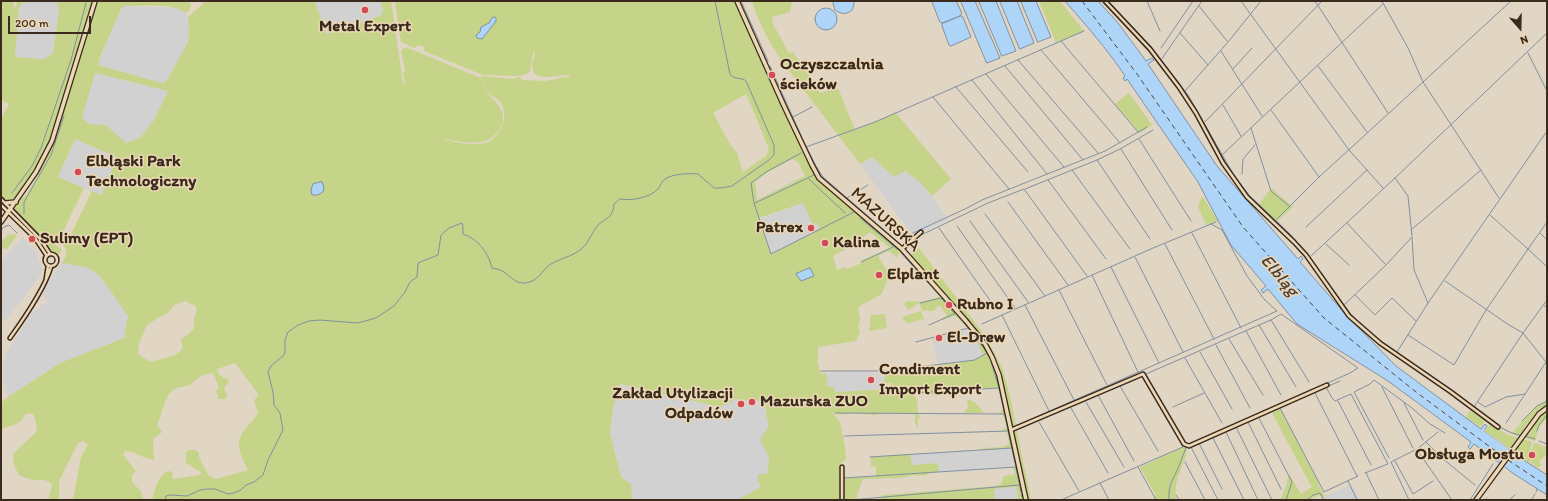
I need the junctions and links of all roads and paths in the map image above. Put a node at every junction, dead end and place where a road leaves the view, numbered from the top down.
1 (95, 1) edge
2 (737, 1) edge
3 (1105, 1) edge
4 (1, 199) edge
5 (16, 202) junction
6 (6, 203) junction
7 (1, 205) edge
8 (11, 208) junction
9 (8, 212) junction
10 (1, 222) edge
11 (921, 232) dead end
12 (902, 249) junction
13 (48, 255) junction
14 (50, 266) junction
15 (10, 338) dead end
16 (1327, 385) dead end
17 (1547, 408) edge
18 (1498, 427) dead end
19 (1011, 430) junction
20 (842, 467) dead end
21 (842, 500) edge
22 (1026, 500) edge
23 (1476, 500) edge

1 - 5 main road
2 - 12 main road, MAZURSKA
3 - 18 street
4 - 6 street
5 - 6 main road
5 - 8 main road
6 - 8 street
7 - 9 street
8 - 9 main road
8 - 13 street
9 - 10 main road
9 - 13 street
11 - 12 street
12 - 19 main road, MAZURSKA
13 - 14 street
13 - 14 street
14 - 15 street
16 - 19 street
17 - 23 main road
19 - 22 main road, MAZURSKA
20 - 21 street

